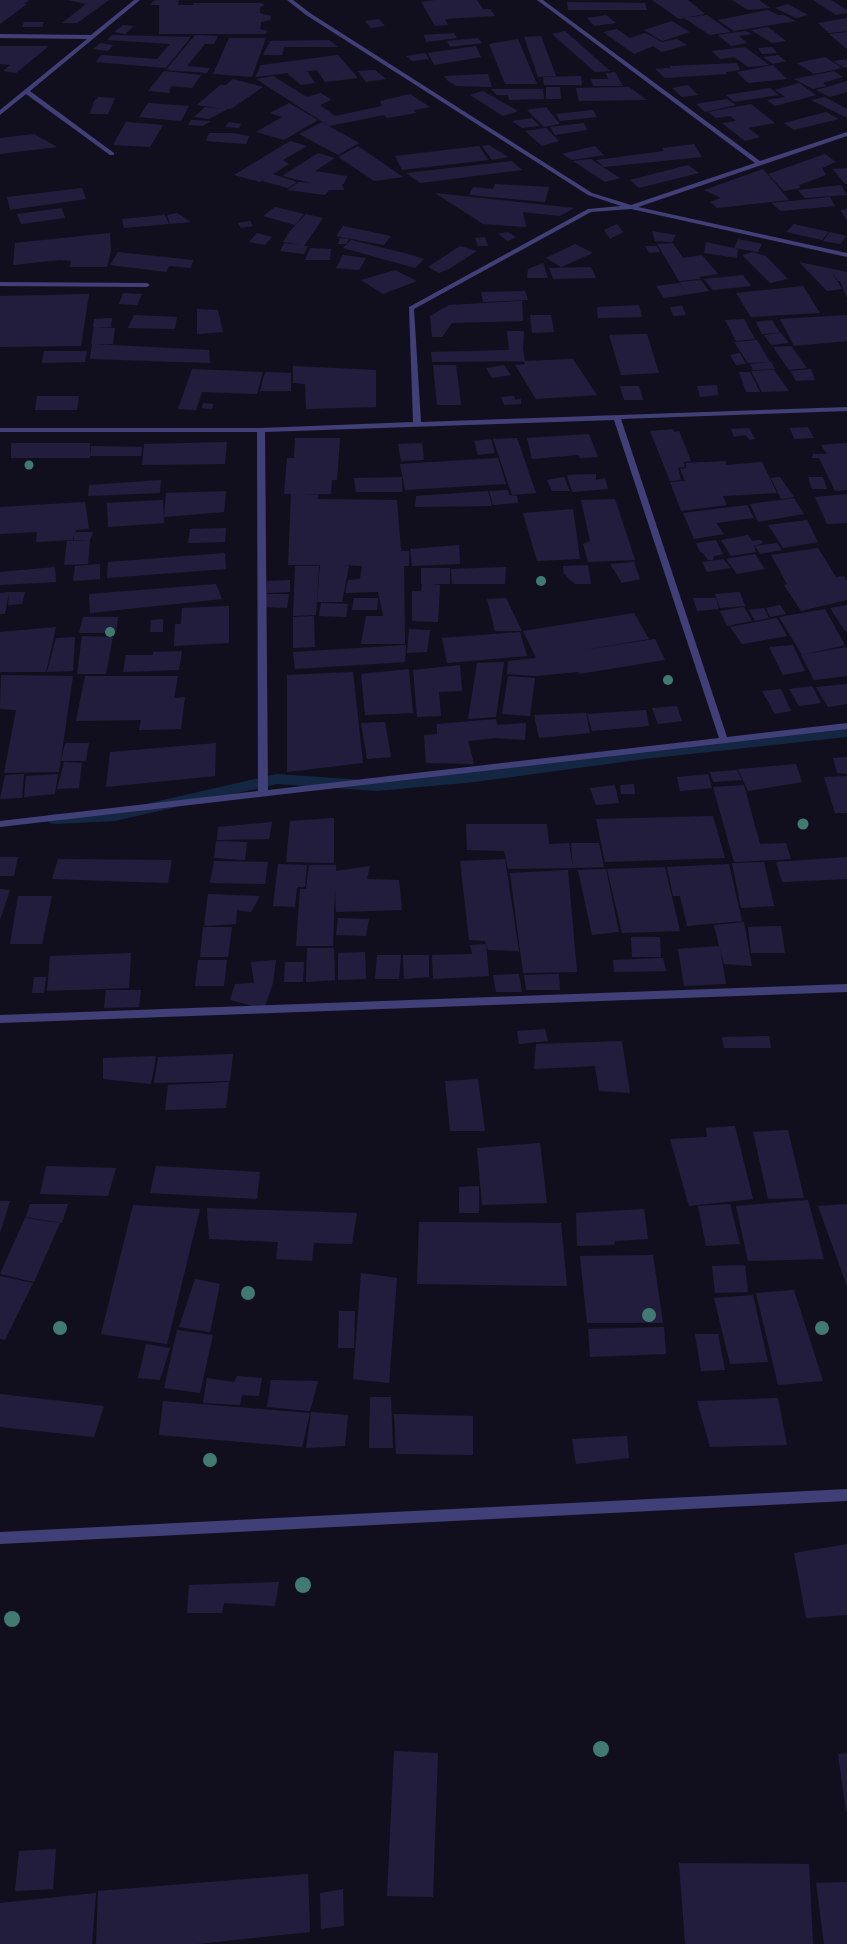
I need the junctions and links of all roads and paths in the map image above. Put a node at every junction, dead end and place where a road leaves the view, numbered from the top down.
1 (136, 0) edge
2 (290, 0) edge
3 (540, 0) edge
4 (0, 36) edge
5 (92, 37) junction
6 (26, 91) junction
7 (0, 113) edge
8 (847, 134) edge
9 (112, 154) dead end
10 (760, 164) junction
11 (631, 207) junction
12 (847, 255) edge
13 (0, 284) edge
14 (147, 285) dead end
15 (847, 409) edge
16 (617, 417) junction
17 (418, 424) junction
18 (0, 430) edge
19 (261, 430) junction
20 (847, 726) edge
21 (724, 740) junction
22 (263, 793) junction
23 (0, 824) edge
24 (847, 988) edge
25 (0, 1019) edge
26 (847, 1495) edge
27 (0, 1538) edge

1 - 5 street
2 - 11 street
3 - 10 street
4 - 5 street
5 - 6 street
6 - 7 street
6 - 9 street
8 - 10 street
10 - 11 street
11 - 12 street
11 - 17 street
13 - 14 street
15 - 16 street
16 - 17 street
16 - 21 street
17 - 19 street
18 - 19 street
19 - 22 street
20 - 21 street
21 - 22 street
22 - 23 street
24 - 25 street
26 - 27 street

